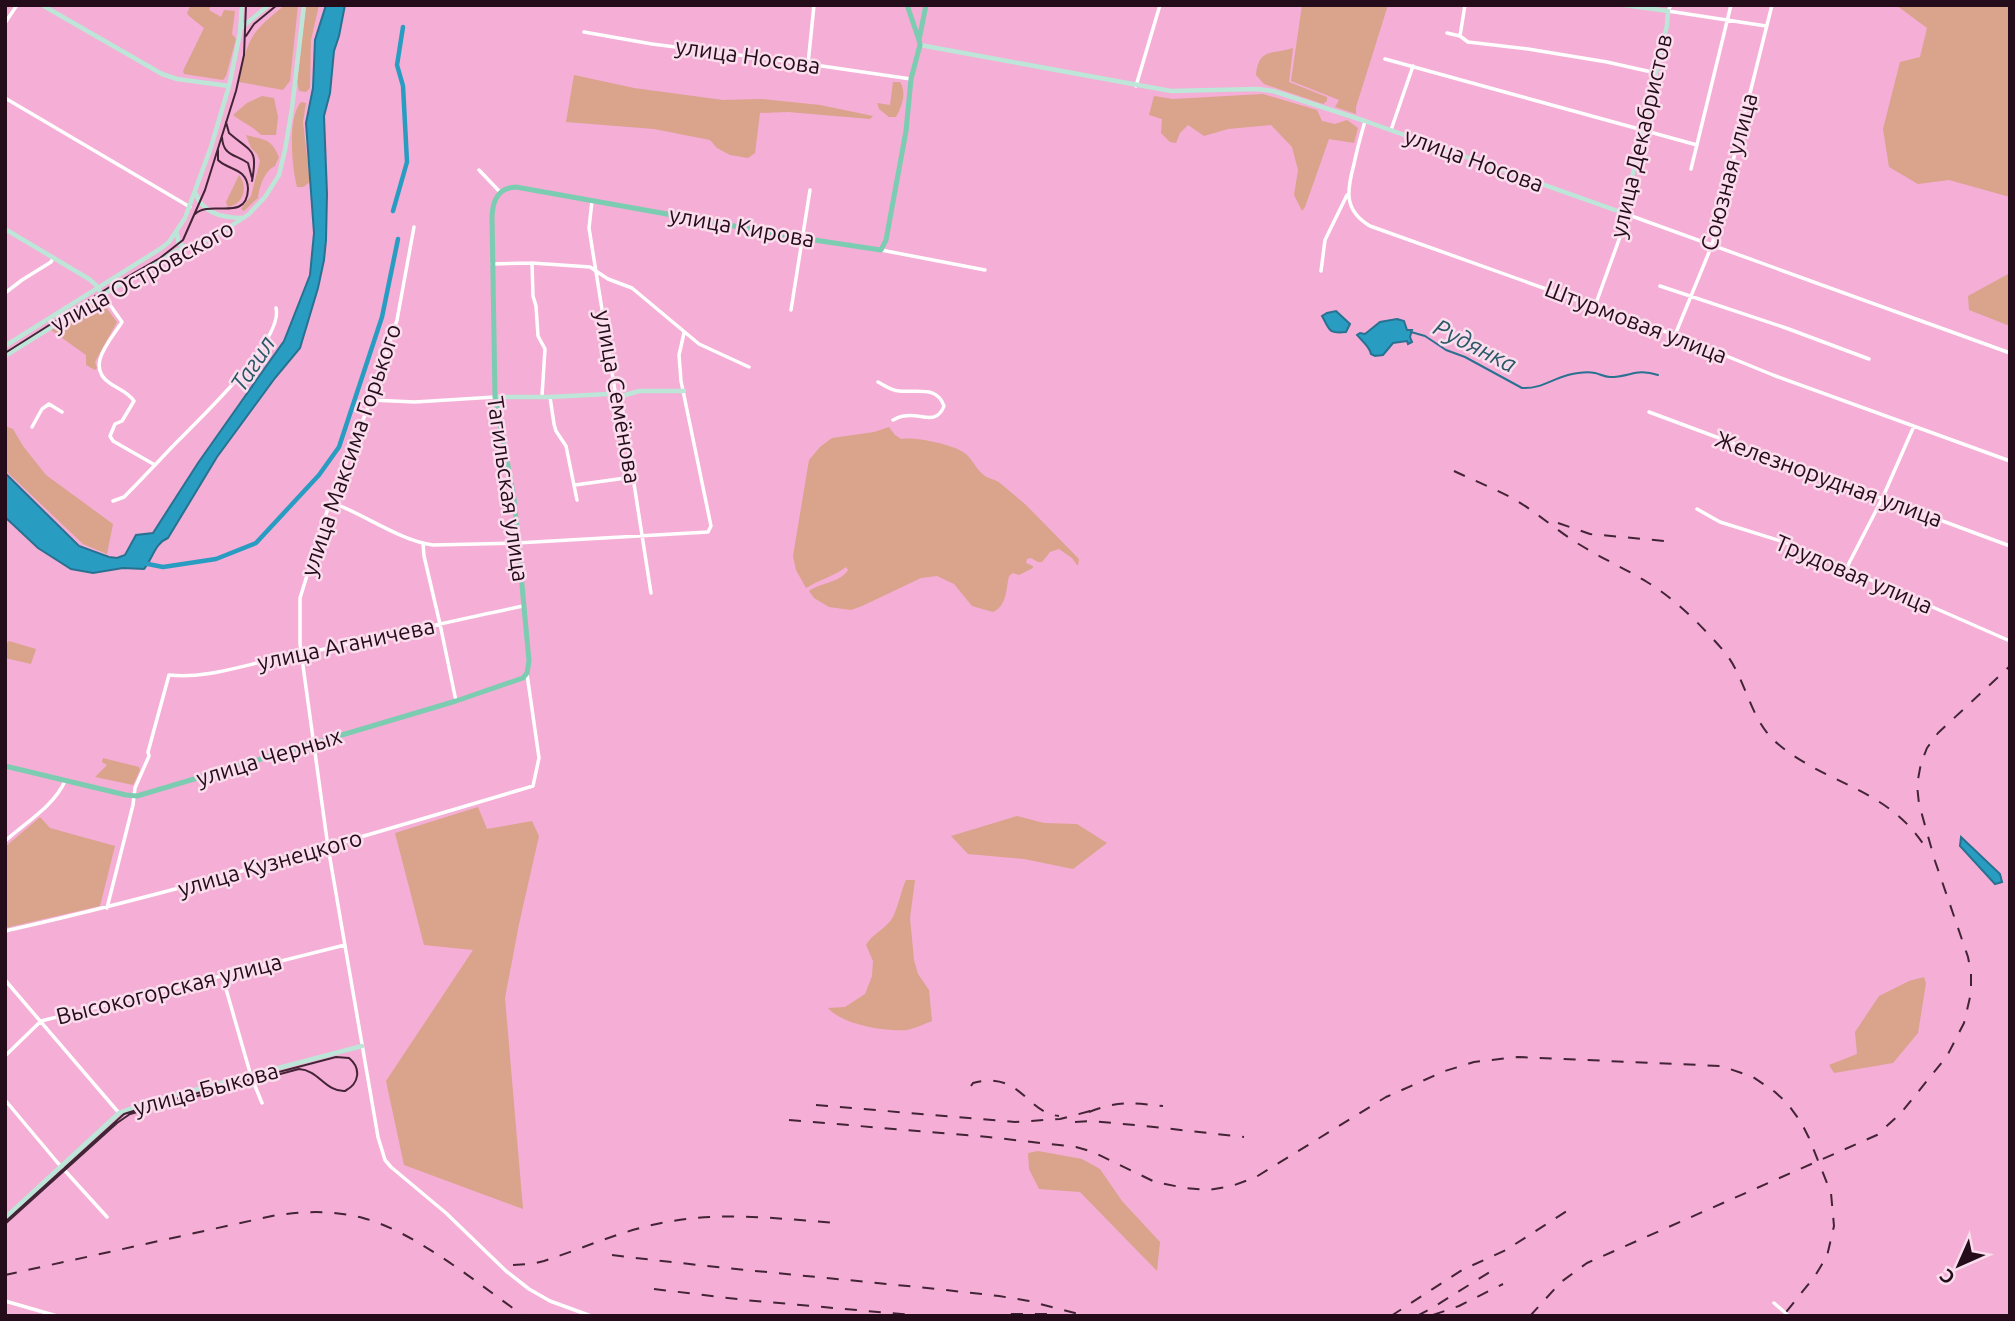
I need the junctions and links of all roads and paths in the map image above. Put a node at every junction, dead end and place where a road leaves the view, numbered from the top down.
1 (17, 5) edge
2 (42, 5) edge
3 (242, 5) edge
4 (269, 5) edge
5 (304, 5) edge
6 (814, 5) edge
7 (906, 5) edge
8 (926, 5) edge
9 (1160, 5) edge
10 (1465, 5) edge
11 (1624, 5) edge
12 (1731, 5) edge
13 (1772, 5) edge
14 (1669, 8) edge
15 (1727, 20) junction
16 (5, 23) edge
17 (1766, 26) junction
18 (241, 27) junction
19 (584, 33) dead end
20 (1447, 33) dead end
21 (1460, 36) junction
22 (919, 43) junction
23 (1385, 59) dead end
24 (808, 64) junction
25 (1413, 66) junction
26 (1656, 73) junction
27 (912, 79) junction
28 (229, 86) junction
29 (1136, 86) junction
30 (5, 98) edge
31 (1364, 121) junction
32 (1391, 130) junction
33 (1642, 130) junction
34 (1697, 145) junction
35 (1691, 169) dead end
36 (479, 170) dead end
37 (810, 190) dead end
38 (500, 192) junction
39 (195, 193) junction
40 (1348, 194) junction
41 (592, 201) junction
42 (190, 207) junction
43 (1626, 214) junction
44 (244, 218) junction
45 (414, 228) dead end
46 (5, 229) edge
47 (177, 232) junction
48 (801, 238) junction
49 (1712, 245) junction
50 (188, 247) junction
51 (881, 250) junction
52 (54, 258) junction
53 (532, 263) junction
54 (492, 264) junction
55 (985, 270) dead end
56 (596, 271) junction
57 (1321, 271) dead end
58 (1660, 286) dead end
59 (99, 288) junction
60 (5, 293) edge
61 (103, 295) junction
62 (1691, 296) junction
63 (1595, 306) junction
64 (276, 308) dead end
65 (791, 310) dead end
66 (684, 332) junction
67 (1675, 335) junction
68 (5, 346) edge
69 (2010, 353) edge
70 (5, 356) edge
71 (1869, 359) dead end
72 (749, 367) dead end
73 (878, 382) dead end
74 (684, 391) junction
75 (617, 395) junction
76 (542, 396) junction
77 (495, 397) junction
78 (550, 397) junction
79 (371, 400) junction
80 (62, 412) dead end
81 (1649, 412) dead end
82 (893, 420) dead end
83 (1914, 425) junction
84 (32, 427) dead end
85 (2010, 461) edge
86 (155, 465) junction
87 (633, 477) junction
88 (575, 485) junction
89 (1882, 499) junction
90 (578, 500) dead end
91 (113, 501) dead end
92 (329, 505) junction
93 (1697, 509) dead end
94 (643, 537) junction
95 (517, 543) junction
96 (423, 544) junction
97 (2010, 546) edge
98 (1846, 569) junction
99 (651, 593) dead end
100 (523, 606) junction
101 (440, 624) junction
102 (2010, 641) edge
103 (301, 654) junction
104 (527, 674) junction
105 (456, 701) junction
106 (314, 743) junction
107 (5, 766) edge
108 (65, 780) junction
109 (533, 786) joint
110 (134, 796) junction
111 (5, 841) edge
112 (328, 847) junction
113 (107, 908) junction
114 (5, 931) edge
115 (345, 945) junction
116 (222, 975) junction
117 (5, 980) edge
118 (41, 1021) junction
119 (362, 1046) junction
120 (5, 1056) edge
121 (251, 1076) junction
122 (5, 1100) edge
123 (262, 1103) dead end
124 (119, 1113) junction
125 (61, 1166) junction
126 (107, 1217) dead end
127 (5, 1218) edge
128 (5, 1301) edge
129 (1774, 1303) dead end
130 (57, 1316) edge
131 (590, 1316) edge
132 (1789, 1316) edge

1 - 16 street
2 - 28 street
3 - 18 street, улица Островского
4 - 18 street
5 - 44 street, улица Островского
6 - 24 street
7 - 22 main road
8 - 22 main road
9 - 29 street
10 - 21 street
11 - 14 street
12 - 15 street
13 - 17 street, Союзная улица
14 - 15 street
14 - 26 street, улица Декабристов
15 - 17 street
15 - 34 street
17 - 49 street, Союзная улица
18 - 28 street, улица Островского
19 - 24 street, улица Носова
20 - 21 street
21 - 26 street
22 - 27 main road
22 - 29 street, улица Носова
23 - 25 street
24 - 27 street, улица Носова
25 - 32 street
25 - 33 street
26 - 33 street, улица Декабристов
27 - 51 main road
28 - 39 street, улица Островского
29 - 31 street, улица Носова
30 - 42 street
31 - 32 street, улица Носова
31 - 40 street
32 - 43 street, улица Носова
33 - 34 street
33 - 43 street, улица Декабристов
34 - 35 street
36 - 38 street
37 - 48 street
38 - 41 main road, улица Кирова
38 - 54 main road, Тагильская улица
39 - 42 street, улица Островского
39 - 44 street, улица Островского
40 - 57 street
40 - 63 street, Штурмовая улица
41 - 48 main road, улица Кирова
41 - 56 street, улица Семёнова
42 - 47 street, улица Островского
43 - 49 street, улица Носова
43 - 63 street, улица Декабристов
44 - 50 street, улица Островского
45 - 79 street, улица Максима Горького
46 - 52 street
47 - 50 street
47 - 59 street, улица Островского
48 - 51 main road, улица Кирова
48 - 65 street
49 - 62 street, Союзная улица
49 - 69 street, улица Носова
50 - 61 street, улица Островского
51 - 55 street, улица Кирова
52 - 59 street
52 - 60 street
53 - 54 street
53 - 56 street
53 - 76 street
54 - 77 main road, Тагильская улица
56 - 66 street
56 - 75 street, улица Семёнова
58 - 62 street
59 - 61 street
59 - 68 street, улица Островского
61 - 70 street, улица Островского
61 - 86 street
62 - 67 street, Союзная улица
62 - 71 street
63 - 67 street, Штурмовая улица
64 - 86 street
66 - 72 street
66 - 74 street
67 - 83 street, Штурмовая улица
73 - 82 street
74 - 75 street
74 - 94 street
75 - 78 street
75 - 87 street, улица Семёнова
76 - 77 street
76 - 78 street
77 - 79 street
77 - 95 main road, Тагильская улица
78 - 88 street
79 - 92 street, улица Максима Горького
80 - 84 street
81 - 89 street, Железнорудная улица
83 - 85 street, Штурмовая улица
83 - 89 street
86 - 91 street
87 - 88 street
87 - 94 street, улица Семёнова
88 - 90 street
89 - 97 street, Железнорудная улица
89 - 98 street
92 - 96 street
92 - 103 street, улица Максима Горького
93 - 98 street, Трудовая улица
94 - 95 street
94 - 99 street, улица Семёнова
95 - 96 street
95 - 100 main road, Тагильская улица
96 - 101 street
98 - 102 street, Трудовая улица
100 - 101 street, улица Аганичева
100 - 104 main road, Тагильская улица
101 - 103 street, улица Аганичева
101 - 105 street
103 - 106 street, улица Максима Горького
103 - 110 street, улица Аганичева
104 - 105 main road, улица Черных
104 - 109 street, Тагильская улица
105 - 106 main road, улица Черных
106 - 110 main road, улица Черных
106 - 112 street, улица Максима Горького
107 - 108 main road, улица Черных
108 - 110 main road, улица Черных
108 - 111 street
109 - 112 street, улица Кузнецкого
110 - 113 street
112 - 113 street, улица Кузнецкого
112 - 115 street, улица Максима Горького
113 - 114 street, улица Кузнецкого
115 - 116 street, Высокогорская улица
115 - 119 street, улица Максима Горького
116 - 118 street, Высокогорская улица
116 - 121 street
117 - 118 street
118 - 120 street, Высокогорская улица
118 - 124 street
119 - 121 street, улица Быкова
119 - 131 street, улица Максима Горького
121 - 123 street
121 - 124 street, улица Быкова
122 - 125 street
124 - 125 street, улица Быкова
125 - 126 street
125 - 127 street, улица Быкова
128 - 130 street
129 - 132 street

